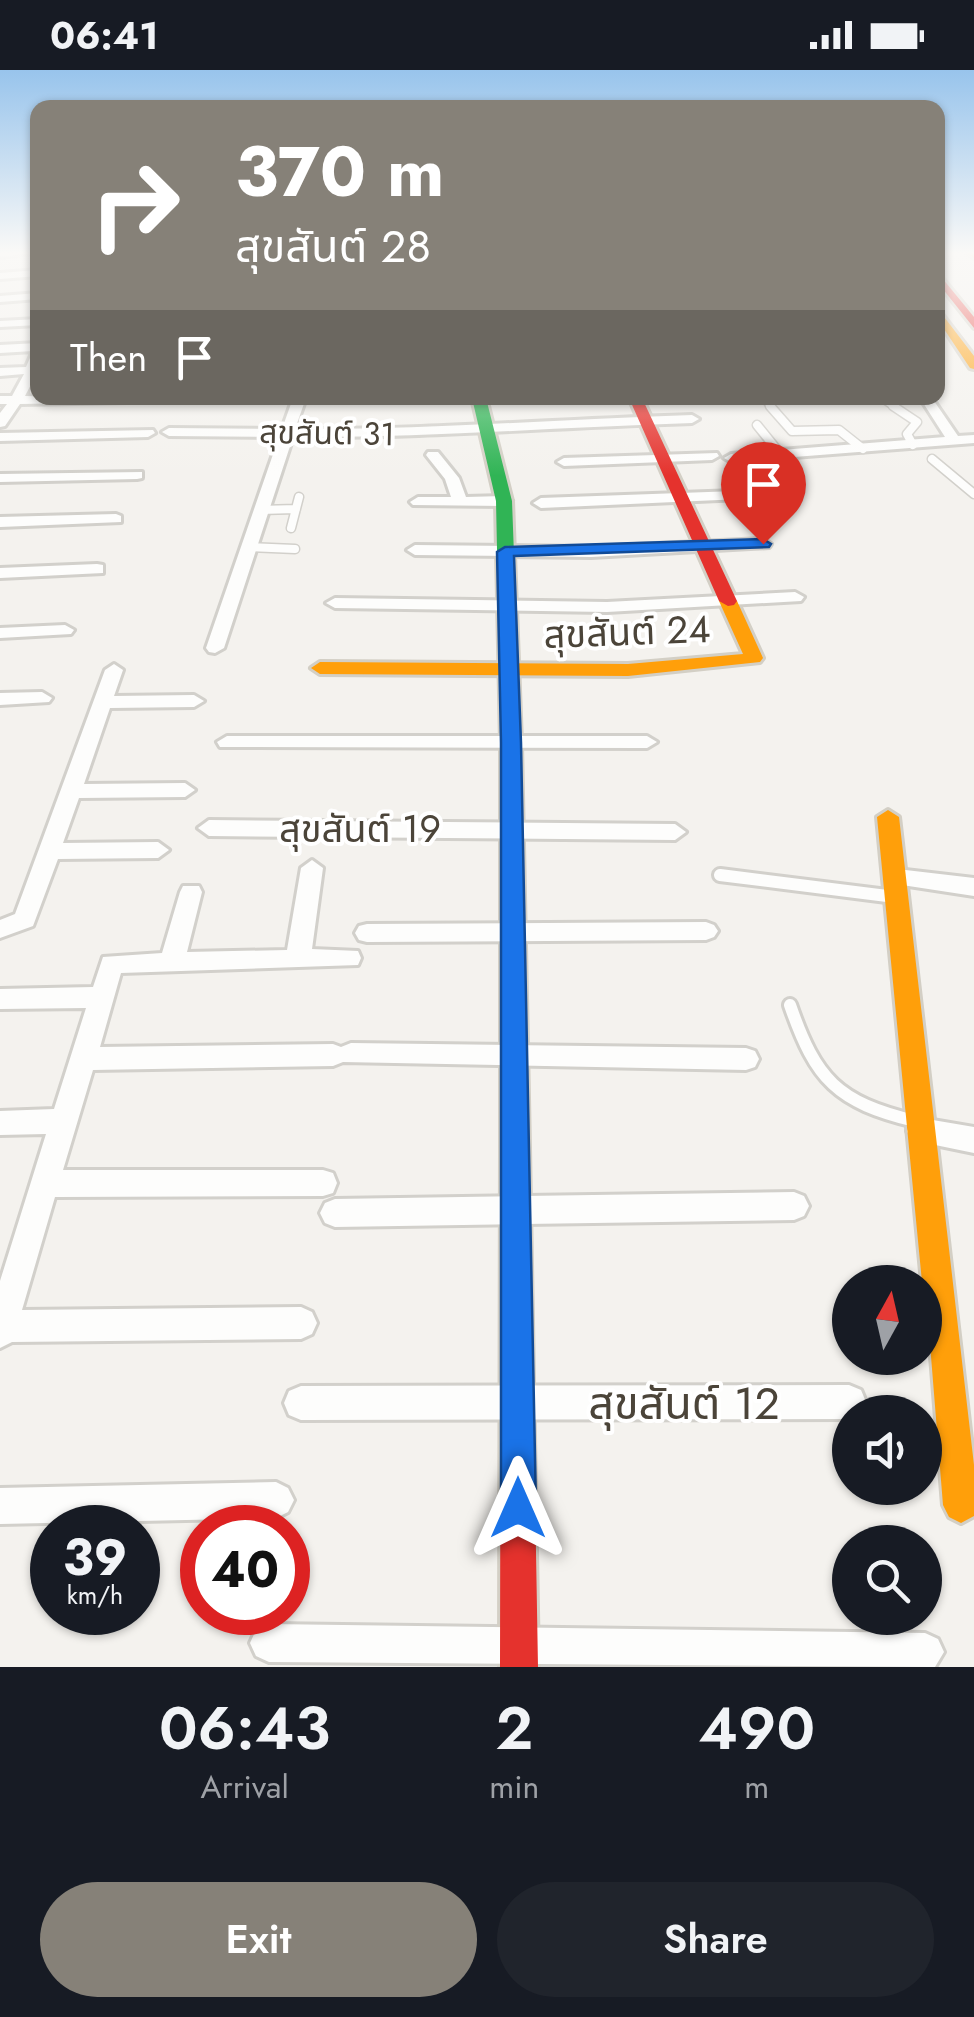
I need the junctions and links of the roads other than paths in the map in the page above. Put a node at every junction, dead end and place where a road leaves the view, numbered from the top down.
1 (947, 327) edge
2 (0, 350) edge
3 (30, 350) edge
4 (974, 365) edge
5 (30, 370) edge
6 (0, 372) edge
7 (30, 374) edge
8 (0, 400) edge
9 (16, 400) junction
10 (30, 400) edge
11 (296, 405) edge
12 (481, 405) edge
13 (638, 405) edge
14 (769, 405) edge
15 (891, 405) edge
16 (931, 405) edge
17 (692, 419) dead end
18 (646, 420) junction
19 (0, 423) edge
20 (756, 425) dead end
21 (484, 429) junction
22 (169, 432) dead end
23 (286, 432) junction
24 (148, 434) dead end
25 (0, 437) edge
26 (974, 439) edge
27 (954, 441) junction
28 (912, 445) junction
29 (863, 449) junction
30 (433, 455) dead end
31 (712, 456) dead end
32 (782, 456) junction
33 (664, 458) junction
34 (731, 458) dead end
35 (932, 459) dead end
36 (564, 462) dead end
37 (137, 475) dead end
38 (0, 478) edge
39 (974, 494) edge
40 (736, 496) dead end
41 (299, 498) dead end
42 (681, 498) junction
43 (460, 501) junction
44 (504, 501) junction
45 (418, 502) dead end
46 (541, 503) dead end
47 (260, 510) junction
48 (296, 510) junction
49 (116, 518) dead end
50 (0, 522) edge
51 (291, 528) dead end
52 (763, 544) dead end
53 (702, 546) junction
54 (248, 547) junction
55 (295, 549) dead end
56 (415, 550) dead end
57 (505, 552) junction
58 (98, 570) dead end
59 (0, 573) edge
60 (795, 597) dead end
61 (726, 600) junction
62 (335, 604) dead end
63 (505, 607) junction
64 (65, 630) dead end
65 (0, 632) edge
66 (215, 648) dead end
67 (320, 668) dead end
68 (114, 670) dead end
69 (508, 671) junction
70 (42, 698) dead end
71 (0, 699) edge
72 (194, 701) dead end
73 (102, 702) junction
74 (227, 742) dead end
75 (646, 742) dead end
76 (511, 743) junction
77 (185, 790) dead end
78 (71, 791) junction
79 (888, 817) dead end
80 (209, 828) dead end
81 (511, 830) junction
82 (676, 832) dead end
83 (158, 850) dead end
84 (50, 851) junction
85 (312, 868) dead end
86 (720, 875) dead end
87 (897, 887) junction
88 (974, 887) edge
89 (191, 892) dead end
90 (0, 928) edge
91 (511, 931) junction
92 (706, 931) dead end
93 (367, 933) dead end
94 (348, 958) dead end
95 (298, 960) junction
96 (172, 962) junction
97 (102, 997) junction
98 (0, 999) edge
99 (790, 1005) dead end
100 (512, 1054) junction
101 (83, 1059) junction
102 (746, 1059) dead end
103 (64, 1121) junction
104 (0, 1122) edge
105 (921, 1127) junction
106 (974, 1140) edge
107 (322, 1183) dead end
108 (45, 1184) junction
109 (794, 1206) dead end
110 (514, 1210) junction
111 (335, 1213) dead end
112 (12, 1254) edge
113 (301, 1323) dead end
114 (1, 1329) edge
115 (832, 1402) edge
116 (301, 1403) dead end
117 (518, 1403) junction
118 (276, 1500) dead end
119 (961, 1505) dead end
120 (0, 1506) edge
121 (269, 1643) dead end
122 (926, 1652) dead end
123 (519, 1657) edge

1 - 4 main road
2 - 3 street
5 - 6 street
7 - 9 street
8 - 9 street
9 - 10 street
9 - 19 street
11 - 23 street
12 - 21 main road
13 - 18 main road
14 - 29 lane
15 - 28 lane
16 - 27 street
17 - 18 street, สุขสันต์ 31
18 - 21 street, สุขสันต์ 31
18 - 33 main road
20 - 32 lane
21 - 23 street, สุขสันต์ 31
21 - 44 main road
22 - 23 street, สุขสันต์ 31
23 - 47 street
24 - 25 street
26 - 27 street
27 - 28 street
28 - 29 street
29 - 32 street
30 - 43 street
31 - 33 street
32 - 34 street
33 - 36 street
33 - 42 main road
35 - 39 lane
37 - 38 street
40 - 42 street
41 - 48 lane
42 - 46 street
42 - 53 main road
43 - 44 street
43 - 45 street
44 - 57 main road
47 - 48 lane
47 - 54 street
48 - 51 lane
49 - 50 street
52 - 53 street
53 - 57 street
53 - 61 main road
54 - 55 lane
54 - 66 street
56 - 57 street
57 - 63 main road
58 - 59 street
60 - 61 street
61 - 63 street
61 - 69 main road, สุขสันต์ 24
62 - 63 street
63 - 69 main road
64 - 65 street
67 - 69 main road, สุขสันต์ 24
68 - 73 street
69 - 76 main road
70 - 71 street
72 - 73 street
73 - 78 street
74 - 76 street
75 - 76 street
76 - 81 main road
77 - 78 street
78 - 84 street
79 - 87 main road
80 - 81 street, สุขสันต์ 19
81 - 82 street, สุขสันต์ 19
81 - 91 main road
83 - 84 street
84 - 90 street
85 - 95 street
86 - 87 lane
87 - 88 street
87 - 105 main road
89 - 96 street
91 - 92 street
91 - 93 street
91 - 100 main road
94 - 95 street
95 - 96 street
96 - 97 street
97 - 98 street
97 - 101 street
99 - 105 lane
100 - 101 street
100 - 102 street
100 - 110 main road
101 - 103 street
103 - 104 street
103 - 108 street
105 - 106 street
105 - 119 main road
107 - 108 street
108 - 112 street
109 - 110 street
110 - 111 street
110 - 117 main road
112 - 114 street
113 - 114 street
115 - 117 street, สุขสันต์ 12
116 - 117 street, สุขสันต์ 12
117 - 123 main road
118 - 120 street
121 - 123 street
122 - 123 street

